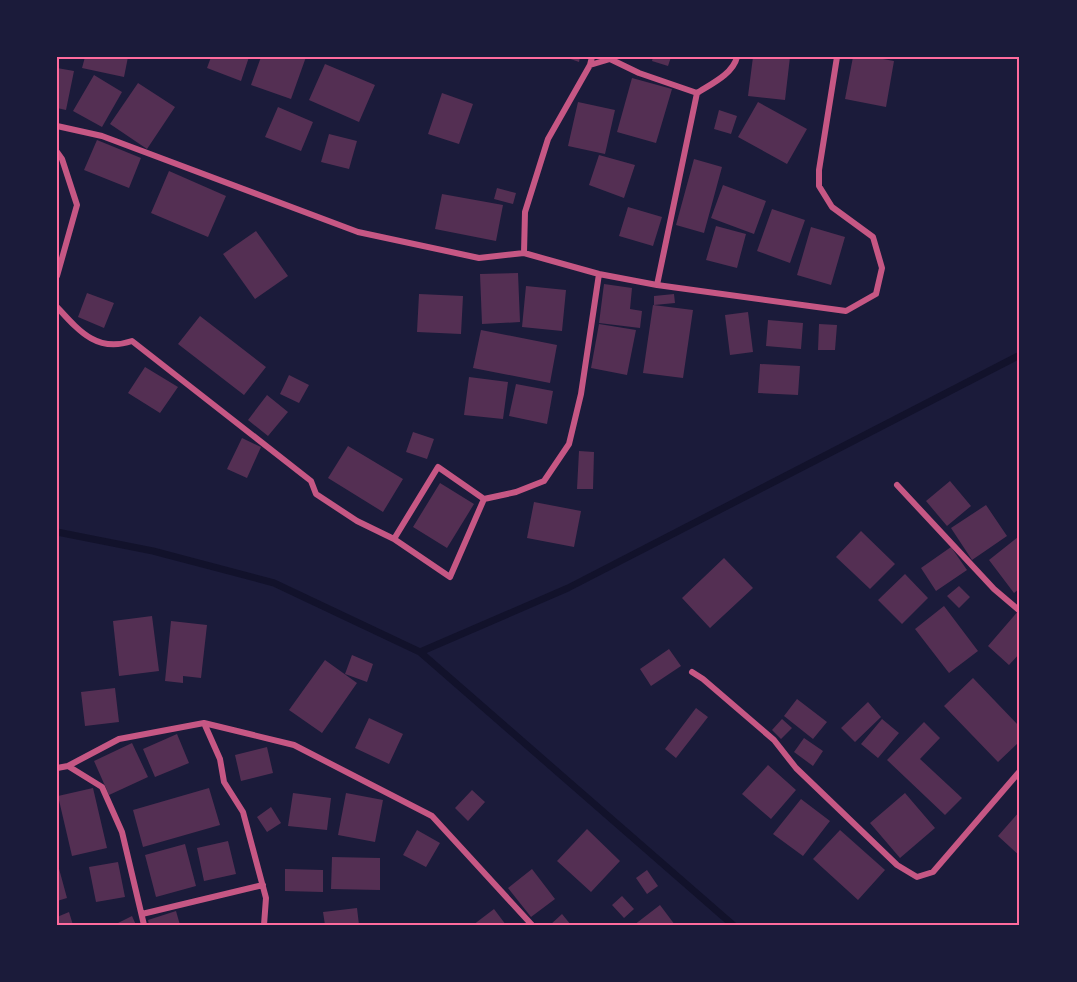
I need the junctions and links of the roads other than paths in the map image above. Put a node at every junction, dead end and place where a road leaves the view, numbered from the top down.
1 (592, 57) edge
2 (737, 57) edge
3 (837, 57) edge
4 (590, 65) junction
5 (697, 93) junction
6 (57, 126) edge
7 (57, 152) edge
8 (524, 253) junction
9 (600, 274) junction
10 (57, 276) edge
11 (657, 285) junction
12 (57, 307) edge
13 (897, 485) dead end
14 (484, 500) junction
15 (394, 539) junction
16 (1020, 611) edge
17 (692, 672) dead end
18 (204, 723) junction
19 (68, 766) junction
20 (57, 768) edge
21 (1020, 771) edge
22 (263, 885) junction
23 (142, 914) junction
24 (144, 925) edge
25 (264, 925) edge
26 (532, 925) edge

1 - 4 street
2 - 5 street
3 - 11 street
4 - 5 street
4 - 8 street
5 - 11 street
6 - 8 street
7 - 10 street
8 - 9 street
9 - 11 street
9 - 14 street
12 - 15 street
13 - 16 street
14 - 15 street
14 - 15 street
17 - 21 street
18 - 19 street
18 - 22 street
18 - 26 street
19 - 20 street
19 - 23 street
22 - 23 street
22 - 25 street
23 - 24 street

